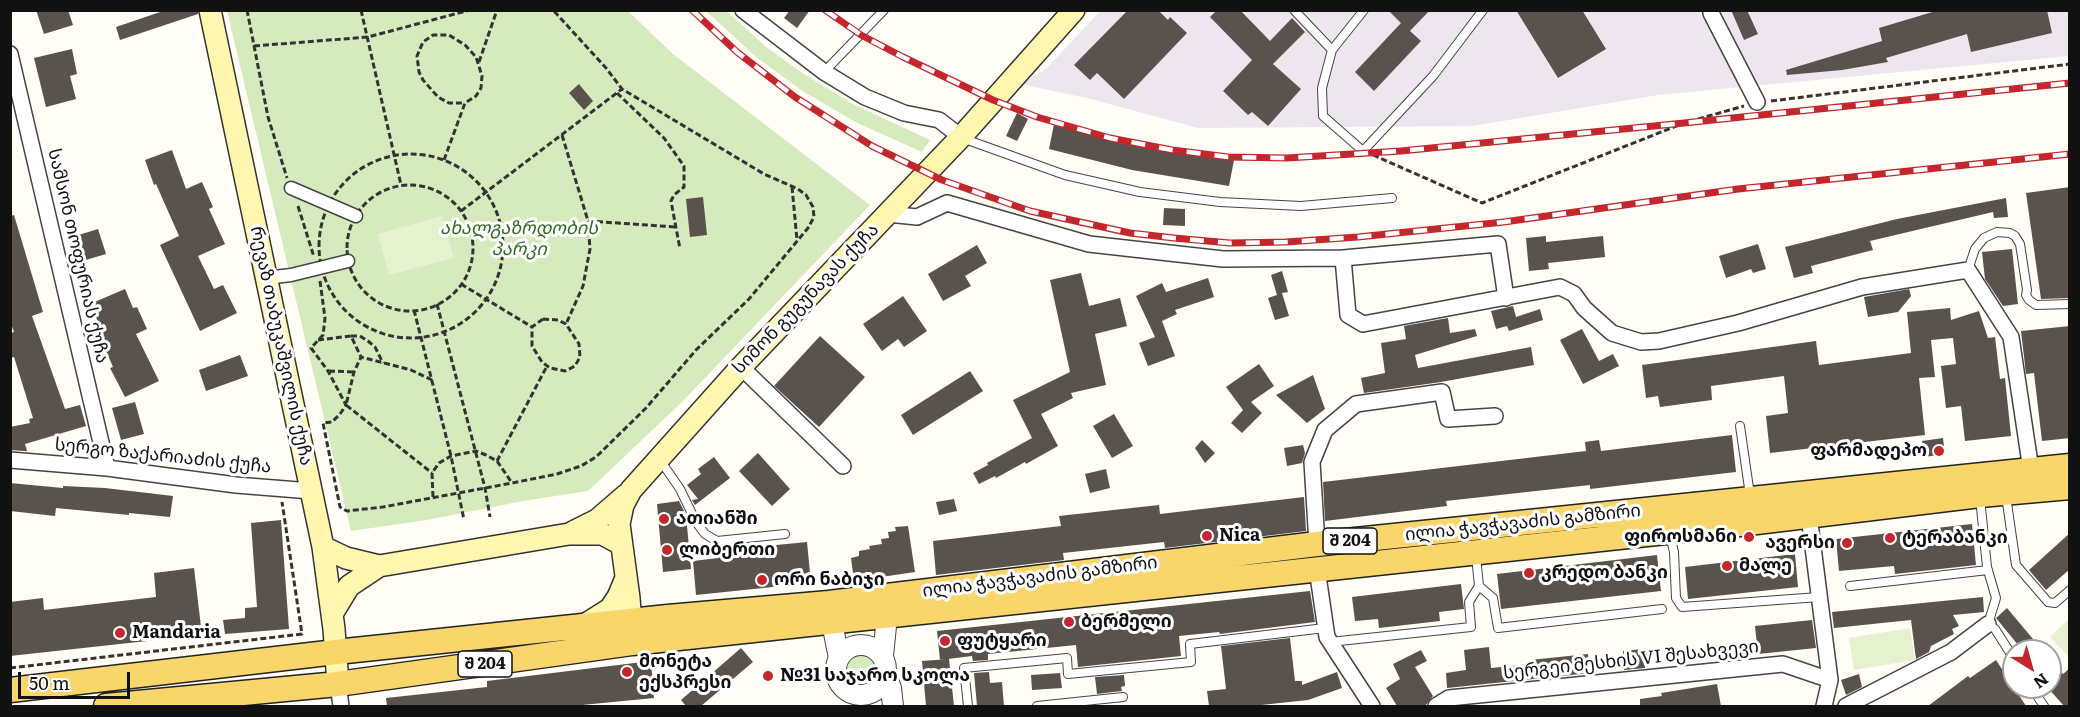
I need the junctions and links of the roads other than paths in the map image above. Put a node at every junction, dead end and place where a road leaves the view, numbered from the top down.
1 (210, 10) edge
2 (743, 10) edge
3 (884, 10) edge
4 (1074, 10) edge
5 (1294, 10) edge
6 (1364, 10) edge
7 (1483, 10) edge
8 (1712, 10) edge
9 (1332, 50) junction
10 (10, 54) edge
11 (824, 72) junction
12 (1757, 102) road end
13 (961, 137) junction
14 (291, 188) road end
15 (1392, 198) dead end
16 (888, 214) junction
17 (356, 216) road end
18 (1342, 258) junction
19 (348, 261) road end
20 (1968, 270) junction
21 (266, 278) junction
22 (1506, 298) junction
23 (2070, 304) edge
24 (741, 368) junction
25 (1495, 416) dead end
26 (1740, 426) dead end
27 (10, 460) edge
28 (660, 460) junction
29 (843, 466) dead end
30 (2070, 466) edge
31 (107, 468) junction
32 (2031, 470) junction
33 (2070, 487) edge
34 (631, 490) junction
35 (311, 491) junction
36 (2006, 493) junction
37 (1980, 495) junction
38 (1750, 499) junction
39 (1809, 516) junction
40 (1669, 531) junction
41 (568, 534) junction
42 (785, 534) dead end
43 (621, 544) junction
44 (1317, 544) junction
45 (323, 547) junction
46 (1475, 552) junction
47 (379, 566) junction
48 (1317, 569) junction
49 (1988, 570) junction
50 (626, 577) junction
51 (1479, 586) junction
52 (1850, 586) dead end
53 (2070, 590) edge
54 (1819, 597) junction
55 (886, 606) junction
56 (1662, 609) dead end
57 (830, 612) junction
58 (332, 614) junction
59 (1988, 624) junction
60 (579, 628) junction
61 (632, 632) junction
62 (1328, 635) junction
63 (2002, 640) edge
64 (336, 652) junction
65 (839, 658) junction
66 (884, 665) junction
67 (1830, 680) junction
68 (10, 690) edge
69 (340, 695) edge
70 (1123, 698) dead end
71 (852, 699) edge
72 (106, 706) edge
73 (893, 706) edge
74 (968, 706) edge
75 (1037, 706) edge
76 (1372, 706) edge
77 (1436, 706) edge
78 (1824, 706) edge
79 (1846, 706) edge

1 - 21 main road, რევაზ თაბუკაშვილის ქუჩა
2 - 11 street
3 - 11 lane
4 - 13 main road, სიმონ გუგუნავას ქუჩა
5 - 9 lane
6 - 9 lane
7 - 9 lane
8 - 12 street
10 - 31 street, სამსონ თოფურიას ქუჩა
11 - 13 street
13 - 15 lane
13 - 16 main road, სიმონ გუგუნავას ქუჩა
14 - 17 street
16 - 18 street
16 - 24 main road, სიმონ გუგუნავას ქუჩა
18 - 22 street
18 - 22 street
19 - 21 street
20 - 22 street
20 - 23 lane
20 - 32 street
21 - 35 main road, რევაზ თაბუკაშვილის ქუჩა
24 - 28 main road, სიმონ გუგუნავას ქუჩა
24 - 29 street
25 - 44 street
26 - 38 lane
27 - 31 street, სერგო ზაქარიაძის ქუჩა
28 - 34 main road, სიმონ გუგუნავას ქუჩა
28 - 42 lane
30 - 32 main road, ილია ჭავჭავაძის გამზირი / შ 204
31 - 35 street, სერგო ზაქარიაძის ქუჩა
32 - 38 main road, ილია ჭავჭავაძის გამზირი / შ 204
33 - 36 main road, ილია ჭავჭავაძის გამზირი / შ 204
34 - 41 main road
34 - 43 main road, სიმონ გუგუნავას ქუჩა
35 - 45 main road, რევაზ თაბუკაშვილის ქუჩა
36 - 37 main road, ილია ჭავჭავაძის გამზირი / შ 204
36 - 53 lane
37 - 39 main road, ილია ჭავჭავაძის გამზირი / შ 204
37 - 49 lane
38 - 44 main road, ილია ჭავჭავაძის გამზირი / შ 204
39 - 40 main road, ილია ჭავჭავაძის გამზირი / შ 204
39 - 54 street
40 - 46 main road, ილია ჭავჭავაძის გამზირი / შ 204
40 - 54 lane
41 - 43 main road
41 - 47 main road
43 - 50 main road, სიმონ გუგუნავას ქუჩა
44 - 55 main road, ილია ჭავჭავაძის გამზირი / შ 204
45 - 47 main road
45 - 58 main road, რევაზ თაბუკაშვილის ქუჩა
46 - 48 main road, ილია ჭავჭავაძის გამზირი / შ 204
46 - 51 lane
47 - 58 main road
48 - 55 main road, ილია ჭავჭავაძის გამზირი / შ 204
48 - 62 street
49 - 52 lane
49 - 59 lane
50 - 60 main road
50 - 61 main road, სიმონ გუგუნავას ქუჩა
51 - 56 lane
51 - 62 lane
54 - 67 street
55 - 57 main road, ილია ჭავჭავაძის გამზირი / შ 204
55 - 66 street
57 - 61 main road, ილია ჭავჭავაძის გამზირი / შ 204
57 - 65 street
58 - 64 main road, რევაზ თაბუკაშვილის ქუჩა
59 - 63 lane
59 - 79 street
60 - 61 main road, ილია ჭავჭავაძის გამზირი / შ 204
60 - 64 main road, ილია ჭავჭავაძის გამზირი / შ 204
61 - 69 main road, ილია ჭავჭავაძის გამზირი / შ 204
62 - 74 lane
62 - 76 street
64 - 68 main road, ილია ჭავჭავაძის გამზირი / შ 204
64 - 69 main road, რევაზ თაბუკაშვილის ქუჩა
65 - 66 street
65 - 71 street
66 - 71 street
66 - 73 street
67 - 77 street, სერგეი მესხის VI შესახვევი
67 - 78 street
69 - 72 main road, ილია ჭავჭავაძის გამზირი / შ 204
70 - 75 lane

